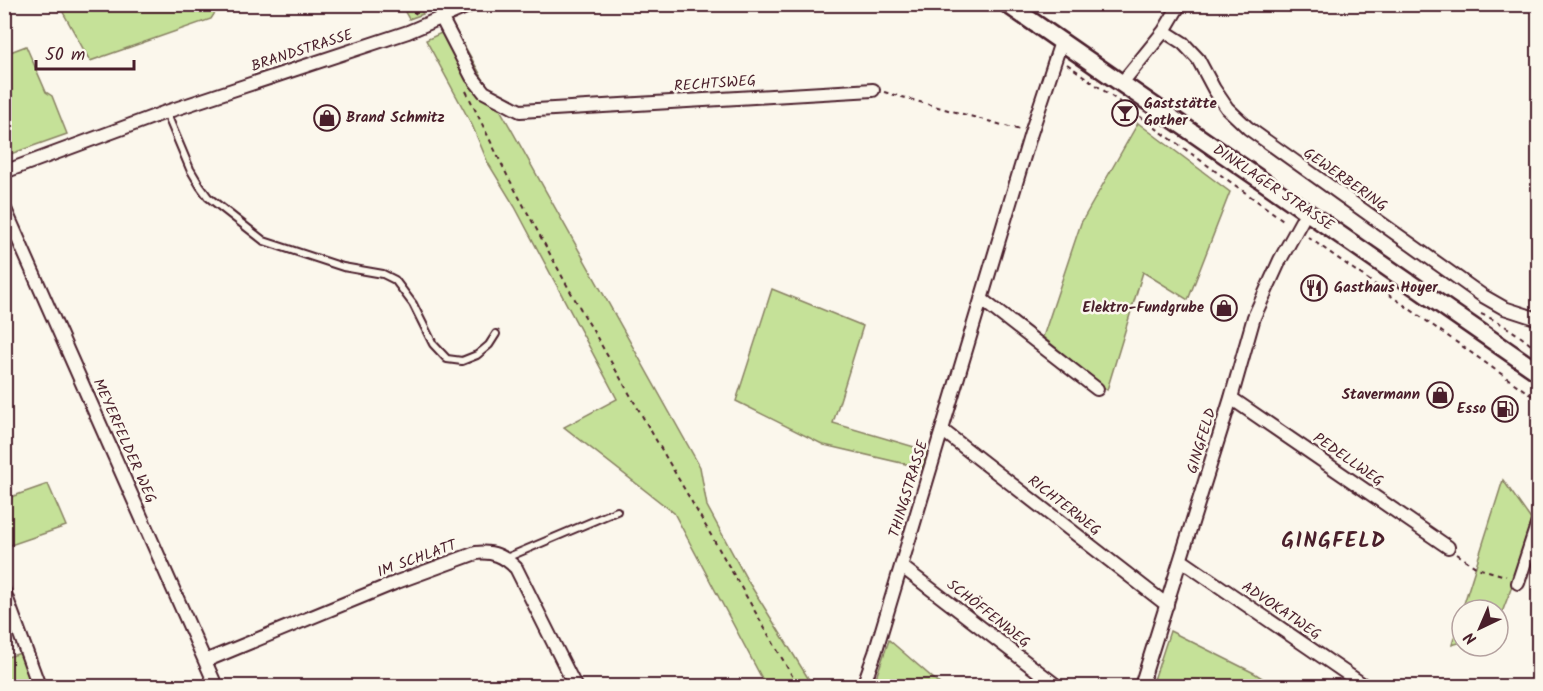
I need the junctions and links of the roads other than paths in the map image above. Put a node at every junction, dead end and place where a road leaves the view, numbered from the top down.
1 (473, 4) edge
2 (1180, 4) edge
3 (1003, 8) edge
4 (442, 19) junction
5 (1164, 31) junction
6 (1059, 47) junction
7 (1121, 84) junction
8 (873, 90) road end
9 (166, 112) junction
10 (4, 172) edge
11 (4, 207) edge
12 (1307, 212) junction
13 (981, 299) junction
14 (1539, 319) edge
15 (496, 334) dead end
16 (1539, 372) edge
17 (1097, 389) dead end
18 (1231, 398) junction
19 (942, 430) junction
20 (617, 511) dead end
21 (1539, 522) edge
22 (1448, 548) road end
23 (506, 558) junction
24 (1181, 560) junction
25 (901, 566) junction
26 (1518, 581) road end
27 (4, 591) edge
28 (1167, 605) junction
29 (205, 661) junction
30 (39, 687) edge
31 (216, 687) edge
32 (575, 687) edge
33 (863, 687) edge
34 (1057, 687) edge
35 (1141, 687) edge
36 (1365, 687) edge

1 - 4 street, BRANDSTRASSE
2 - 5 street
3 - 6 main road, DINKLAGER STRASSE
4 - 8 street, RECHTSWEG
4 - 9 street, BRANDSTRASSE
5 - 7 street
5 - 14 street, GEWERBERING
6 - 7 main road, DINKLAGER STRASSE
6 - 13 street, THINGSTRASSE
7 - 12 main road, DINKLAGER STRASSE
9 - 10 street, BRANDSTRASSE
9 - 15 lane
11 - 29 street, MEYERFELDER WEG
12 - 16 main road, DINKLAGER STRASSE
12 - 18 street, GINGFELD
13 - 17 street
13 - 19 street, THINGSTRASSE
18 - 22 street, PEDELLWEG
18 - 24 street, GINGFELD
19 - 25 street, THINGSTRASSE
19 - 28 street, RICHTERWEG
20 - 23 lane
21 - 26 street
23 - 29 street, IM SCHLATT
23 - 32 street
24 - 28 street, GINGFELD
24 - 36 street, ADVOKATWEG
25 - 33 street, THINGSTRASSE
25 - 34 street, SCHÖFFENWEG
27 - 30 street
28 - 35 street, GINGFELD
29 - 31 street, MEYERFELDER WEG

